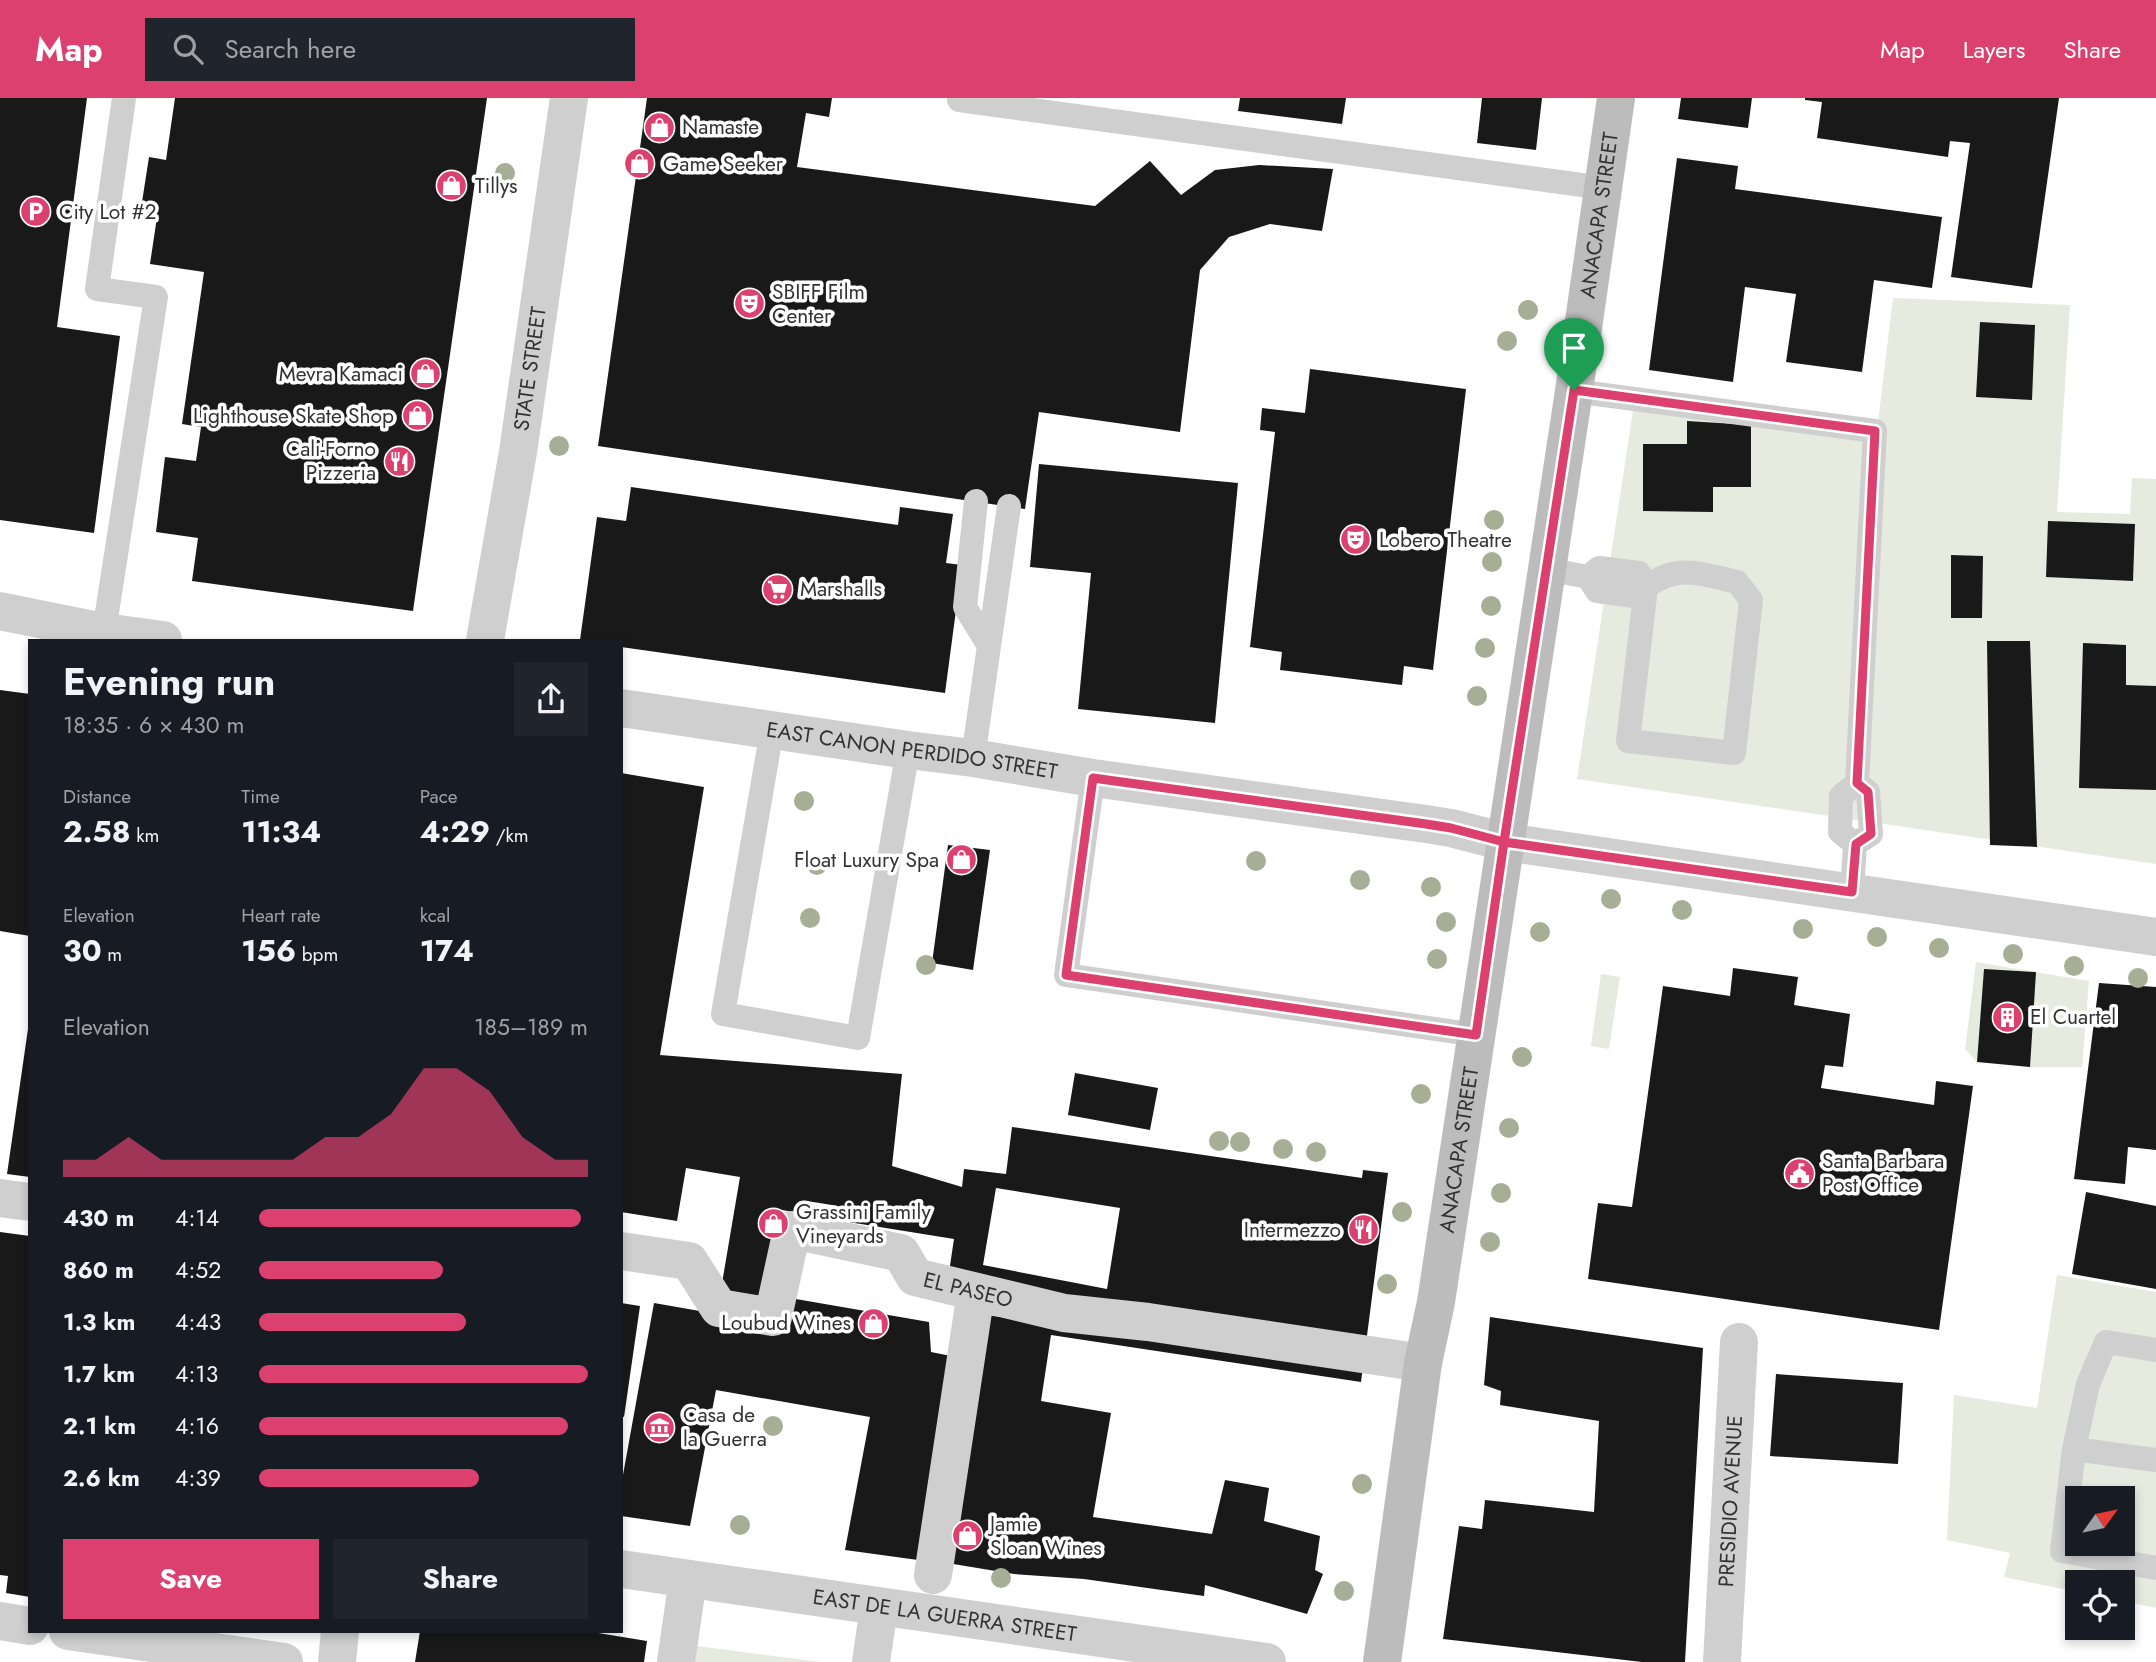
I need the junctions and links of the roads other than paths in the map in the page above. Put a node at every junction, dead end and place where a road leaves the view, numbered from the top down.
1 (124, 98) edge
2 (569, 98) edge
3 (960, 98) edge
4 (1616, 98) edge
5 (1604, 188) junction
6 (1574, 390) junction
7 (976, 501) dead end
8 (1009, 506) dead end
9 (1546, 569) junction
10 (1646, 587) junction
11 (0, 611) edge
12 (104, 632) junction
13 (156, 639) edge
14 (485, 639) edge
15 (989, 646) junction
16 (623, 708) edge
17 (772, 730) junction
18 (908, 750) junction
19 (973, 758) junction
20 (1093, 778) junction
21 (1504, 842) junction
22 (1852, 892) junction
23 (2156, 937) edge
24 (1476, 1035) junction
25 (0, 1198) edge
26 (28, 1202) edge
27 (623, 1251) edge
28 (975, 1292) junction
29 (1739, 1342) dead end
30 (2156, 1350) edge
31 (1423, 1363) junction
32 (2074, 1449) junction
33 (2156, 1460) edge
34 (2156, 1567) edge
35 (623, 1569) edge
36 (933, 1575) dead end
37 (688, 1579) junction
38 (878, 1607) junction
39 (0, 1621) edge
40 (28, 1626) edge
41 (82, 1633) edge
42 (340, 1633) edge
43 (284, 1662) edge
44 (337, 1662) edge
45 (676, 1662) edge
46 (870, 1662) edge
47 (1268, 1662) edge
48 (1382, 1662) edge
49 (1722, 1662) edge

1 - 12 lane
2 - 14 street, STATE STREET
3 - 5 lane
4 - 5 street, ANACAPA STREET
5 - 6 street, ANACAPA STREET
6 - 9 street, ANACAPA STREET
6 - 22 lane
7 - 15 lane
8 - 15 lane
9 - 10 lane
9 - 21 street, ANACAPA STREET
10 - 10 lane
11 - 12 street
12 - 13 street
15 - 19 lane
16 - 17 street, EAST CANON PERDIDO STREET
17 - 18 street, EAST CANON PERDIDO STREET
17 - 18 lane
18 - 19 street, EAST CANON PERDIDO STREET
19 - 20 street, EAST CANON PERDIDO STREET
20 - 21 street, EAST CANON PERDIDO STREET
20 - 24 lane
21 - 22 street, EAST CANON PERDIDO STREET
21 - 24 street, ANACAPA STREET
22 - 23 street, EAST CANON PERDIDO STREET
24 - 31 street, ANACAPA STREET
25 - 26 street
27 - 28 street, EL PASEO
28 - 31 street, EL PASEO
28 - 36 street
29 - 49 street, PRESIDIO AVENUE
30 - 32 lane
31 - 48 street, ANACAPA STREET
32 - 33 lane
32 - 34 lane
35 - 37 street, EAST DE LA GUERRA STREET
37 - 38 street, EAST DE LA GUERRA STREET
37 - 45 street
38 - 46 street
38 - 47 street, EAST DE LA GUERRA STREET
39 - 40 street
41 - 43 street
42 - 44 street

